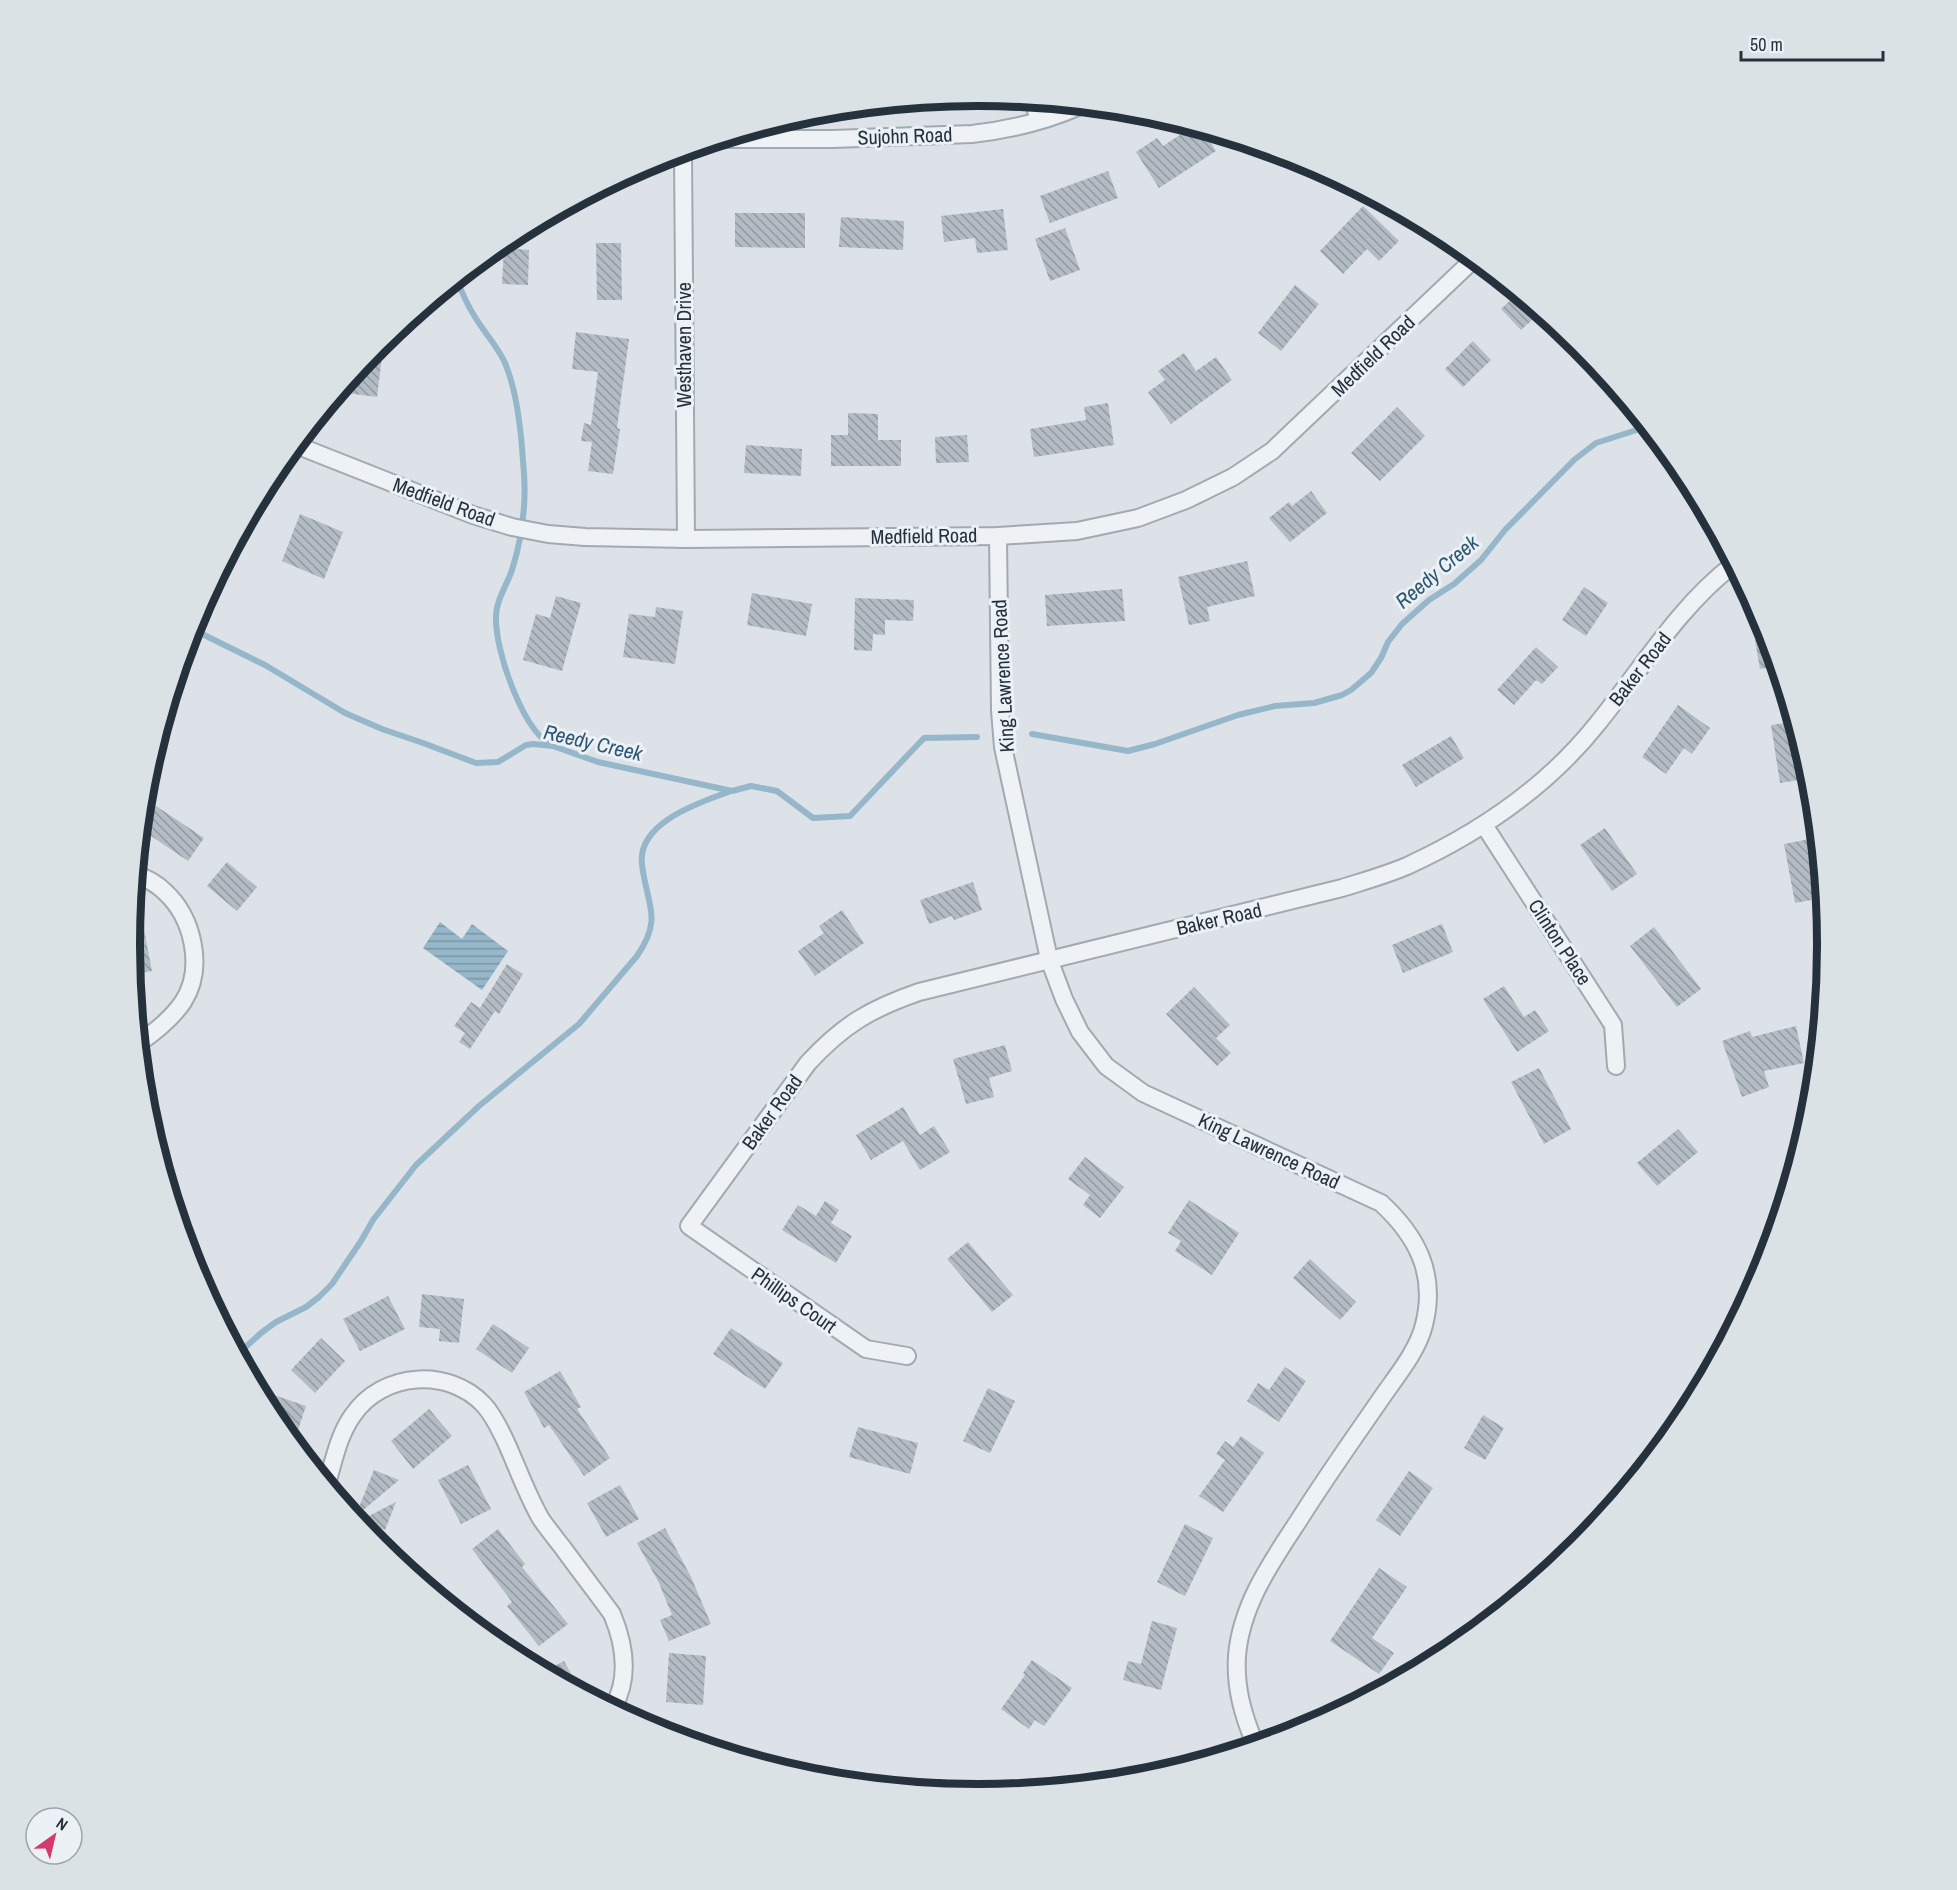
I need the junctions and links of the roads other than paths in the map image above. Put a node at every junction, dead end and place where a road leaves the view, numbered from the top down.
1 (1035, 108) edge
2 (1064, 111) edge
3 (1039, 120) junction
4 (748, 139) edge
5 (683, 161) edge
6 (1468, 265) edge
7 (304, 448) edge
8 (998, 536) junction
9 (686, 538) junction
10 (1728, 569) edge
11 (1484, 825) junction
12 (143, 877) edge
13 (1049, 958) junction
14 (145, 1038) edge
15 (1617, 1066) dead end
16 (689, 1226) joint
17 (907, 1356) dead end
18 (330, 1475) edge
19 (617, 1701) edge
20 (1252, 1737) edge

1 - 3 street
2 - 3 street, Sujohn Road
3 - 4 street, Sujohn Road
5 - 9 street, Westhaven Drive
6 - 8 street, Medfield Road
7 - 9 street, Medfield Road
8 - 9 street, Medfield Road
8 - 13 street, King Lawrence Road
10 - 11 street, Baker Road
11 - 13 street, Baker Road
11 - 15 street, Clinton Place
12 - 14 street
13 - 16 street, Baker Road
13 - 20 street, King Lawrence Road
16 - 17 street, Phillips Court
18 - 19 street

